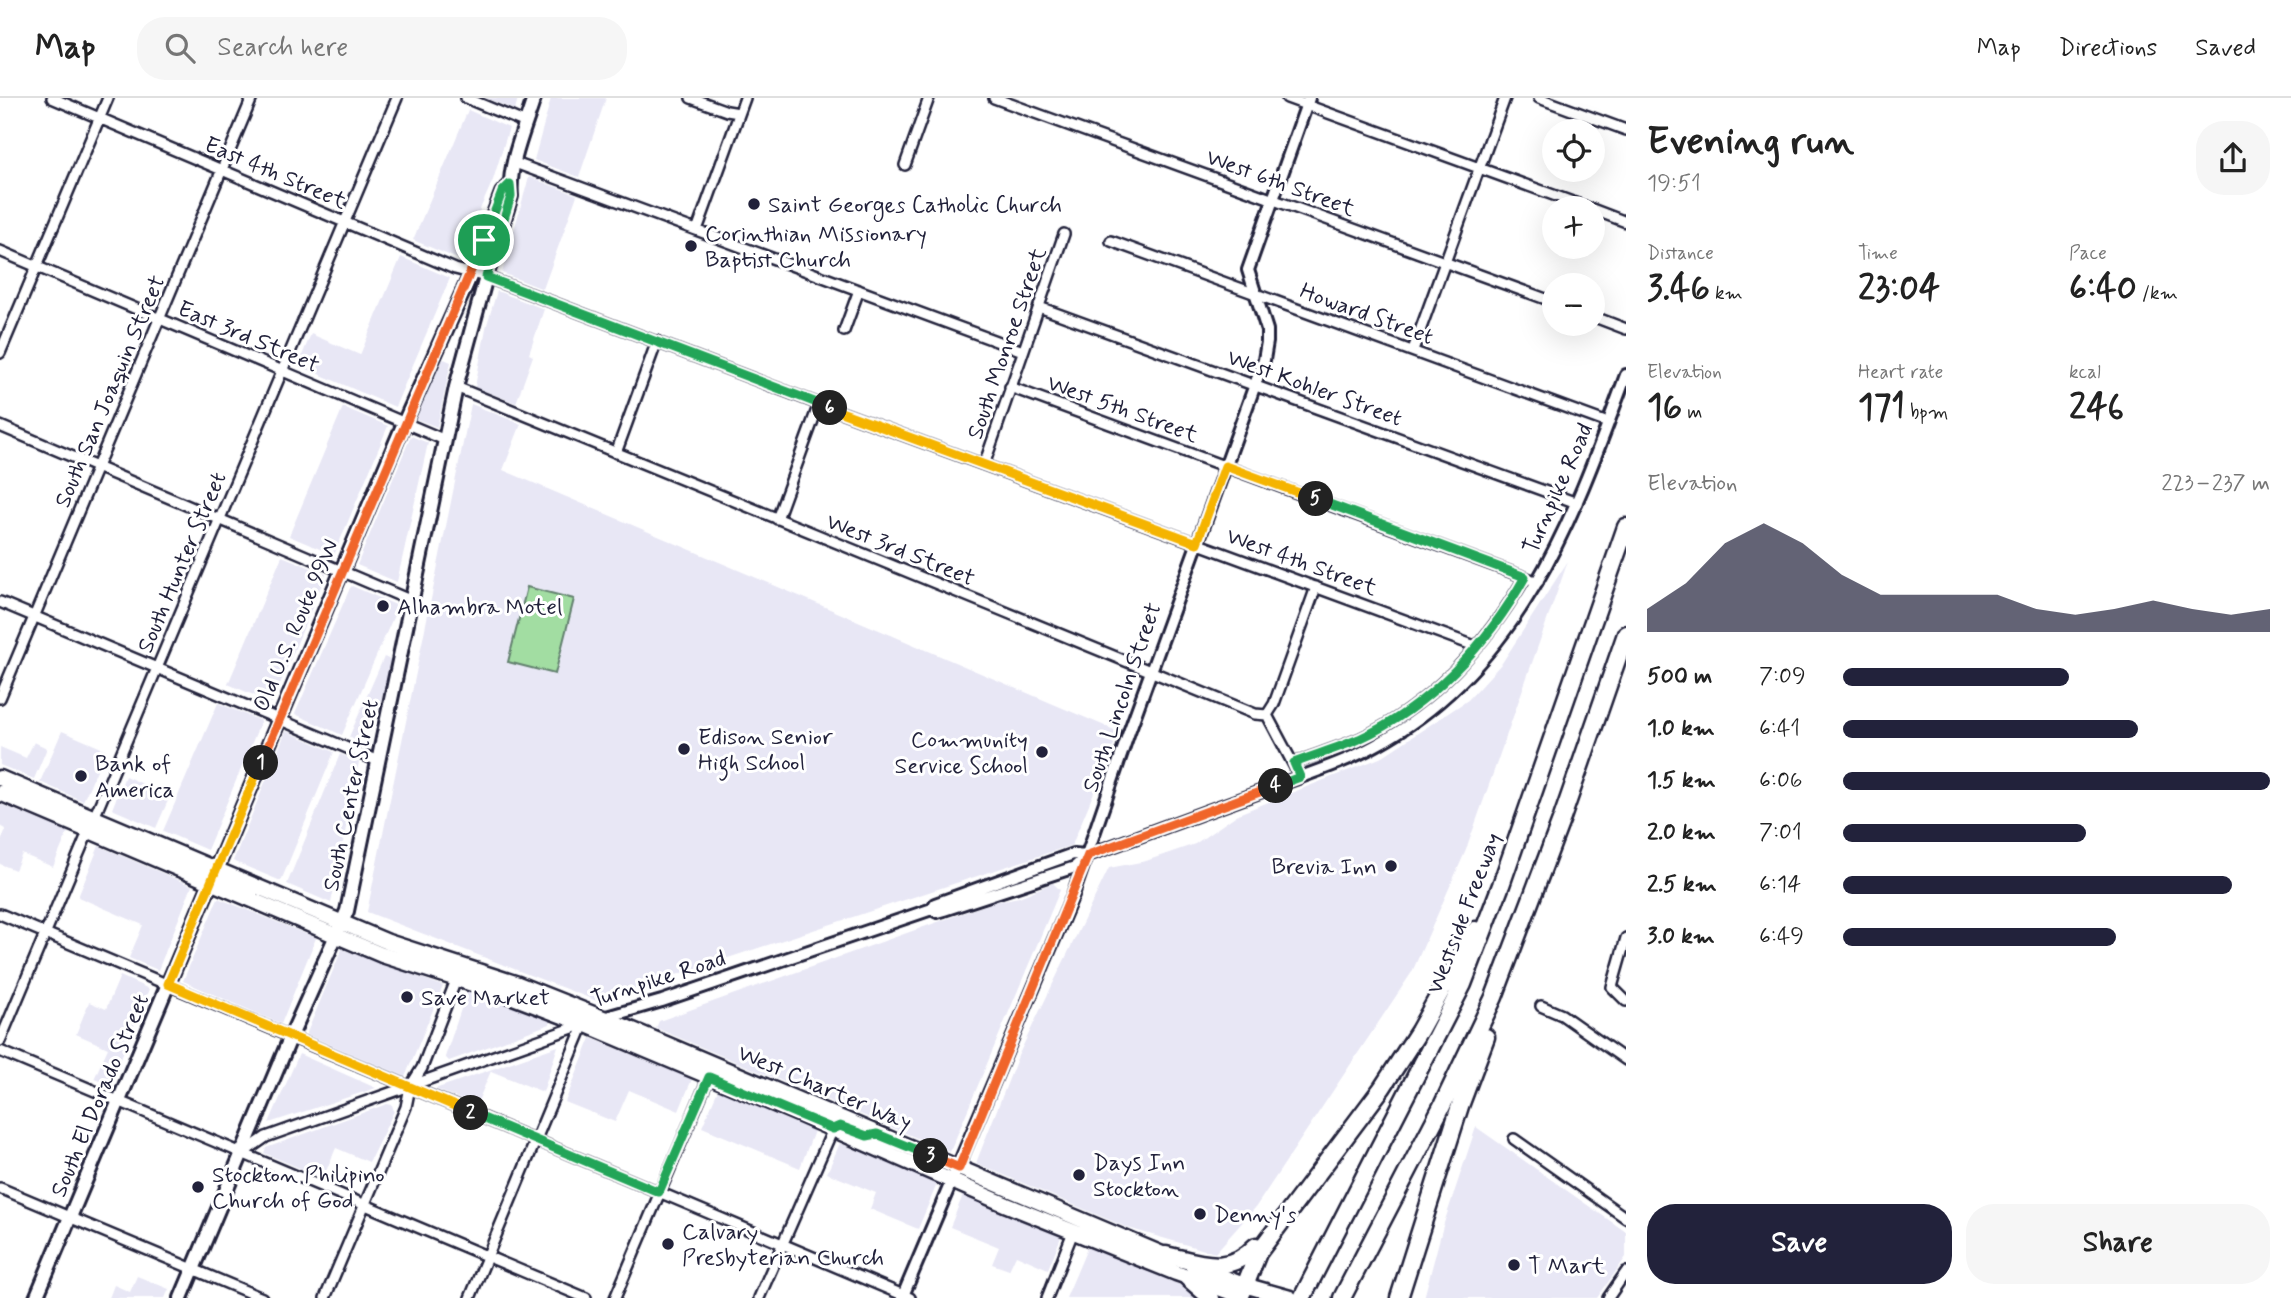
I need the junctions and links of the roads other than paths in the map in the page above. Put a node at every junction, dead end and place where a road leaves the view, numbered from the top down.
1 (52, 98) edge
2 (108, 98) edge
3 (252, 98) edge
4 (397, 98) edge
5 (466, 98) edge
6 (534, 98) edge
7 (691, 98) edge
8 (745, 98) edge
9 (929, 98) edge
10 (994, 98) edge
11 (1286, 98) edge
12 (1505, 98) edge
13 (1539, 98) edge
14 (1308, 102) edge
15 (739, 113) junction
16 (99, 118) junction
17 (526, 123) junction
18 (1626, 130) edge
19 (515, 163) junction
20 (905, 165) dead end
21 (1480, 168) junction
22 (222, 170) junction
23 (510, 184) junction
24 (1556, 196) edge
25 (1273, 200) junction
26 (1605, 214) edge
27 (345, 222) junction
28 (1626, 222) edge
29 (696, 230) junction
30 (1064, 234) dead end
31 (1111, 241) dead end
32 (0, 251) edge
33 (1445, 263) junction
34 (36, 267) junction
35 (471, 274) junction
36 (486, 277) junction
37 (859, 290) junction
38 (1256, 294) junction
39 (1542, 298) edge
40 (1040, 307) junction
41 (160, 319) junction
42 (1605, 322) edge
43 (1626, 329) edge
44 (844, 331) dead end
45 (657, 341) junction
46 (1413, 350) junction
47 (1023, 351) junction
48 (0, 353) edge
49 (282, 371) junction
50 (1626, 375) edge
51 (1255, 385) junction
52 (456, 387) junction
53 (1010, 387) junction
54 (819, 404) junction
55 (404, 423) junction
56 (1608, 423) junction
57 (0, 426) edge
58 (445, 440) junction
59 (616, 453) junction
60 (984, 465) junction
61 (1225, 466) junction
62 (97, 467) junction
63 (1577, 503) junction
64 (220, 519) junction
65 (777, 519) junction
66 (1626, 527) edge
67 (1197, 543) junction
68 (342, 571) junction
69 (1525, 577) junction
70 (1538, 582) junction
71 (1316, 587) junction
72 (412, 601) junction
73 (0, 602) edge
74 (35, 617) junction
75 (1626, 634) edge
76 (1475, 646) junction
77 (157, 668) junction
78 (1152, 672) junction
79 (0, 698) edge
80 (1267, 715) junction
81 (279, 720) junction
82 (378, 761) junction
83 (1294, 763) junction
84 (1300, 777) junction
85 (0, 779) edge
86 (0, 793) edge
87 (91, 825) junction
88 (1088, 855) junction
89 (214, 876) junction
90 (1501, 886) junction
91 (0, 914) edge
92 (339, 929) junction
93 (46, 933) junction
94 (1626, 938) edge
95 (456, 980) junction
96 (168, 984) junction
97 (1494, 997) junction
98 (1626, 1001) edge
99 (1541, 1006) dead end
100 (602, 1018) junction
101 (584, 1024) junction
102 (291, 1036) junction
103 (0, 1041) edge
104 (0, 1051) edge
105 (1626, 1060) edge
106 (709, 1077) junction
107 (751, 1080) junction
108 (410, 1087) junction
109 (119, 1101) junction
110 (833, 1129) junction
111 (877, 1134) junction
112 (1514, 1139) dead end
113 (536, 1140) junction
114 (243, 1153) junction
115 (956, 1174) junction
116 (0, 1188) edge
117 (659, 1192) junction
118 (365, 1205) junction
119 (1286, 1214) junction
120 (70, 1217) junction
121 (1626, 1218) edge
122 (1073, 1232) junction
123 (1134, 1241) junction
124 (782, 1243) junction
125 (1166, 1255) junction
126 (487, 1256) junction
127 (194, 1269) junction
128 (1626, 1272) edge
129 (1188, 1278) junction
130 (1405, 1280) junction
131 (1345, 1293) edge
132 (1243, 1294) edge
133 (905, 1297) edge
134 (36, 1298) edge
135 (181, 1298) edge
136 (262, 1298) edge
137 (325, 1298) edge
138 (470, 1298) edge
139 (586, 1298) edge
140 (615, 1298) edge
141 (759, 1298) edge
142 (1047, 1298) edge
143 (1211, 1298) edge
144 (1290, 1298) edge
145 (1302, 1298) edge
146 (1399, 1298) edge
147 (1406, 1298) edge
148 (1608, 1298) edge

1 - 16 street, East 4th Street
2 - 16 street
3 - 22 street, South San Joaquin Street
4 - 27 street, South Hunter Street
5 - 17 street
6 - 17 main road, Old U.S. Route 99W
7 - 15 street
8 - 15 street
9 - 20 street
10 - 25 street, West 6th Street
11 - 14 street
12 - 21 street
13 - 18 street
14 - 21 street
14 - 25 street, South Lincoln Street
15 - 29 street
16 - 22 street, East 4th Street
16 - 34 street
17 - 19 main road, Old U.S. Route 99W
19 - 23 main road, Old U.S. Route 99W
19 - 29 street
21 - 24 street
21 - 33 street
22 - 27 street, East 4th Street
22 - 41 street, South San Joaquin Street
23 - 35 main road, Old U.S. Route 99W
23 - 36 main road, Old U.S. Route 99W
25 - 33 street, West 6th Street
25 - 38 street, South Lincoln Street
26 - 28 street
27 - 35 street, East 4th Street
27 - 49 street, South Hunter Street
29 - 37 street
30 - 40 street, South Monroe Street
31 - 38 street, Howard Street
32 - 34 street, East 3rd Street
33 - 39 street, West 6th Street
33 - 46 street
34 - 41 street, East 3rd Street
34 - 48 street
35 - 36 street, East 4th Street
35 - 55 main road, Old U.S. Route 99W
36 - 45 street, West 4th Street
36 - 52 main road, South Center Street
37 - 44 street
37 - 47 street
38 - 46 street, Howard Street
38 - 51 street, South Lincoln Street
40 - 47 street, South Monroe Street
40 - 51 street, West Kohler Street
41 - 49 street, East 3rd Street
41 - 62 street, South San Joaquin Street
42 - 43 street
45 - 54 street, West 4th Street
45 - 59 street
46 - 56 street, Howard Street
47 - 53 street, South Monroe Street
49 - 55 street, East 3rd Street
49 - 64 street, South Hunter Street
50 - 56 street, Turnpike Road
51 - 61 street, South Lincoln Street
51 - 63 street, West Kohler Street
52 - 58 main road, South Center Street
52 - 59 street, West 3rd Street
53 - 60 street, South Monroe Street
53 - 61 street, West 5th Street
54 - 60 street, West 4th Street
54 - 65 street
55 - 58 street, East 3rd Street
55 - 68 main road, Old U.S. Route 99W
56 - 63 street, Turnpike Road
57 - 62 street
58 - 72 main road, South Center Street
59 - 65 street, West 3rd Street
60 - 67 street, West 4th Street
61 - 67 street, South Lincoln Street
61 - 69 street, West 5th Street
62 - 64 street
62 - 74 street, South San Joaquin Street
63 - 70 street, Turnpike Road
64 - 68 street
64 - 77 street, South Hunter Street
65 - 78 street, West 3rd Street
66 - 90 highway, Westside Freeway
67 - 71 street, West 4th Street
67 - 78 street, South Lincoln Street
68 - 72 street
68 - 81 main road, Old U.S. Route 99W
69 - 70 street, West 5th Street
69 - 76 street
70 - 84 street, Turnpike Road
71 - 76 street, West 4th Street
71 - 80 street
72 - 82 main road, South Center Street
73 - 74 street
74 - 77 street
74 - 79 street, South San Joaquin Street
75 - 97 highway
76 - 83 street
77 - 81 street
77 - 87 street, South Hunter Street
78 - 80 street, West 3rd Street
78 - 88 street, South Lincoln Street
80 - 83 street
81 - 82 street
81 - 89 main road, Old U.S. Route 99W
82 - 92 main road, South Center Street
83 - 84 street
84 - 88 street, Turnpike Road
85 - 87 main road
86 - 87 main road
87 - 89 main road
87 - 93 street, South Hunter Street
88 - 100 street, Turnpike Road
88 - 115 street, South Lincoln Street
89 - 92 main road
89 - 96 main road, South El Dorado Street
90 - 119 highway
90 - 145 highway, Westside Freeway
91 - 93 street
92 - 95 main road, West Charter Way
92 - 100 main road, West Charter Way
92 - 102 main road, South Center Street
93 - 96 street
93 - 103 street, South Hunter Street
94 - 98 street
95 - 101 main road, West Charter Way
95 - 108 street
96 - 102 street
96 - 109 main road, South El Dorado Street
97 - 130 highway
97 - 131 highway
99 - 105 street
100 - 101 street, Turnpike Road
100 - 107 main road, West Charter Way
101 - 106 main road, West Charter Way
101 - 108 street, Turnpike Road
101 - 113 street
102 - 108 street
102 - 114 main road, South Center Street
104 - 109 street
106 - 107 main road
106 - 110 main road, West Charter Way
106 - 117 street
107 - 111 main road, West Charter Way
108 - 113 street
108 - 114 street, Turnpike Road
108 - 118 street
109 - 114 street
109 - 120 main road, South El Dorado Street
110 - 111 main road
110 - 115 main road, West Charter Way
110 - 124 street
111 - 115 main road, West Charter Way
112 - 121 street
113 - 117 street
113 - 126 street
114 - 118 street
114 - 127 main road, South Center Street
115 - 122 main road, West Charter Way
115 - 123 main road, West Charter Way
115 - 133 street, South Lincoln Street
116 - 120 street
117 - 124 street
117 - 140 street
118 - 126 street
118 - 137 street
119 - 125 highway
119 - 132 highway
120 - 127 street
120 - 134 main road, South El Dorado Street
122 - 123 main road
122 - 129 main road, West Charter Way
122 - 142 street
123 - 125 main road, West Charter Way
124 - 133 street
124 - 141 street
125 - 132 main road, West Charter Way
126 - 138 street
126 - 139 street
127 - 135 main road, South Center Street
127 - 136 street
128 - 148 street
129 - 132 main road, West Charter Way
129 - 143 highway
130 - 146 highway
130 - 147 highway
132 - 144 main road, West Charter Way

